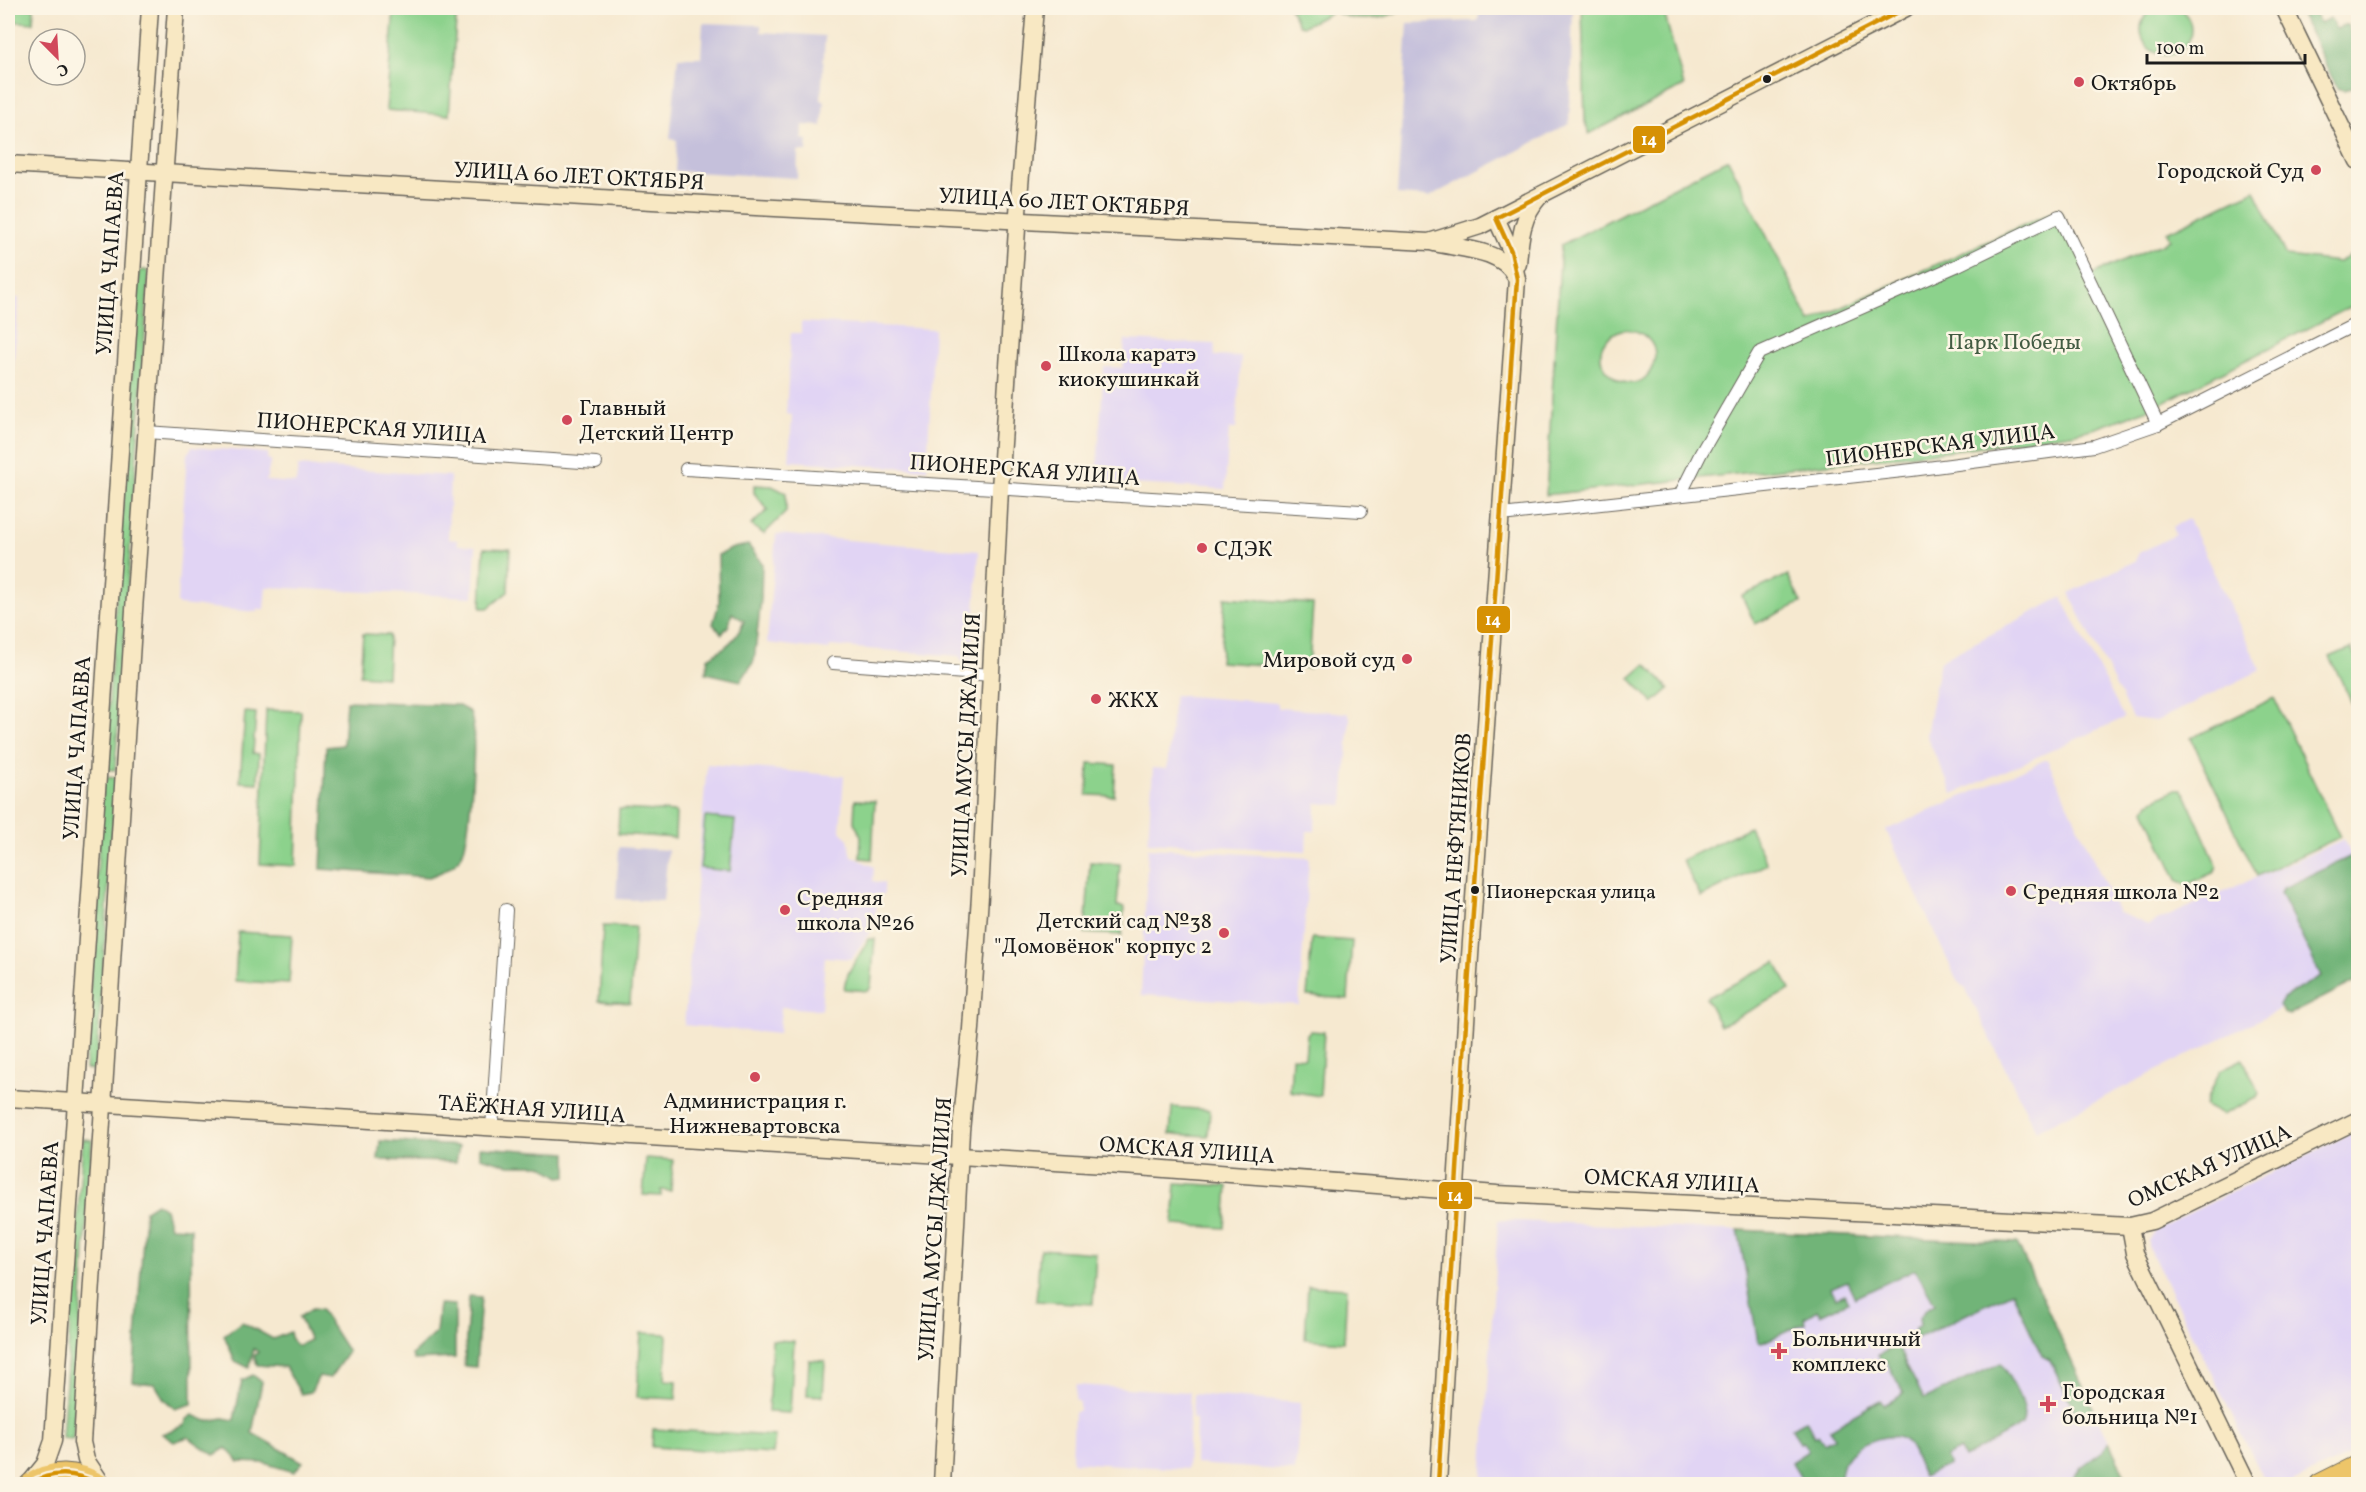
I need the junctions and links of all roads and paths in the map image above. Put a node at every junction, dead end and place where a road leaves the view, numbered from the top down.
1 (150, 8) edge
2 (176, 8) edge
3 (1035, 8) edge
4 (1906, 8) edge
5 (2284, 8) edge
6 (2358, 161) edge
7 (8, 164) edge
8 (138, 172) junction
9 (165, 174) junction
10 (1545, 191) junction
11 (1496, 218) junction
12 (1018, 221) junction
13 (1429, 242) junction
14 (131, 270) junction
15 (158, 272) junction
16 (1517, 279) junction
17 (2358, 323) edge
18 (2158, 424) junction
19 (146, 432) junction
20 (596, 463) dead end
21 (686, 469) dead end
22 (1000, 489) junction
23 (1680, 495) junction
24 (1360, 511) dead end
25 (1501, 515) junction
26 (833, 663) dead end
27 (991, 675) junction
28 (506, 910) dead end
29 (8, 1098) edge
30 (75, 1102) junction
31 (102, 1104) junction
32 (2358, 1120) edge
33 (492, 1129) junction
34 (959, 1157) junction
35 (1455, 1191) junction
36 (2130, 1226) junction
37 (2358, 1465) edge
38 (29, 1485) edge
39 (100, 1485) edge
40 (942, 1485) edge
41 (1438, 1485) edge
42 (2248, 1485) edge
43 (2320, 1485) edge

1 - 8 main road, УЛИЦА ЧАПАЕВА
2 - 9 main road
3 - 12 main road, УЛИЦА МУСЫ ДЖАЛИЛЯ
4 - 10 main road, УЛИЦА 60 ЛЕТ ОКТЯБРЯ
5 - 6 main road
7 - 8 main road
8 - 9 main road, УЛИЦА 60 ЛЕТ ОКТЯБРЯ
8 - 14 main road, УЛИЦА ЧАПАЕВА
9 - 12 main road, УЛИЦА 60 ЛЕТ ОКТЯБРЯ
9 - 15 main road
10 - 11 main road, УЛИЦА 60 ЛЕТ ОКТЯБРЯ
10 - 16 main road
11 - 13 main road, УЛИЦА 60 ЛЕТ ОКТЯБРЯ
11 - 16 main road, УЛИЦА НЕФТЯНИКОВ
12 - 13 main road, УЛИЦА 60 ЛЕТ ОКТЯБРЯ
12 - 22 main road, УЛИЦА МУСЫ ДЖАЛИЛЯ
13 - 16 main road
14 - 15 main road
14 - 30 main road, УЛИЦА ЧАПАЕВА
15 - 19 main road
16 - 25 main road, УЛИЦА НЕФТЯНИКОВ
17 - 18 street, ПИОНЕРСКАЯ УЛИЦА
18 - 23 street, ПИОНЕРСКАЯ УЛИЦА
18 - 23 street
19 - 20 street, ПИОНЕРСКАЯ УЛИЦА
19 - 31 main road
21 - 22 street, ПИОНЕРСКАЯ УЛИЦА
22 - 24 street, ПИОНЕРСКАЯ УЛИЦА
22 - 27 main road, УЛИЦА МУСЫ ДЖАЛИЛЯ
23 - 25 street, ПИОНЕРСКАЯ УЛИЦА
25 - 35 main road, УЛИЦА НЕФТЯНИКОВ
26 - 27 street
27 - 34 main road, УЛИЦА МУСЫ ДЖАЛИЛЯ
28 - 33 street
29 - 30 main road
30 - 31 main road
30 - 38 main road, УЛИЦА ЧАПАЕВА
31 - 33 main road, ТАЁЖНАЯ УЛИЦА
31 - 39 main road
32 - 36 main road, ОМСКАЯ УЛИЦА
33 - 34 main road, ТАЁЖНАЯ УЛИЦА
34 - 35 main road, ОМСКАЯ УЛИЦА
34 - 40 main road, УЛИЦА МУСЫ ДЖАЛИЛЯ
35 - 36 main road, ОМСКАЯ УЛИЦА
35 - 41 main road, УЛИЦА НЕФТЯНИКОВ
36 - 42 main road
37 - 43 main road
38 - 39 main road

